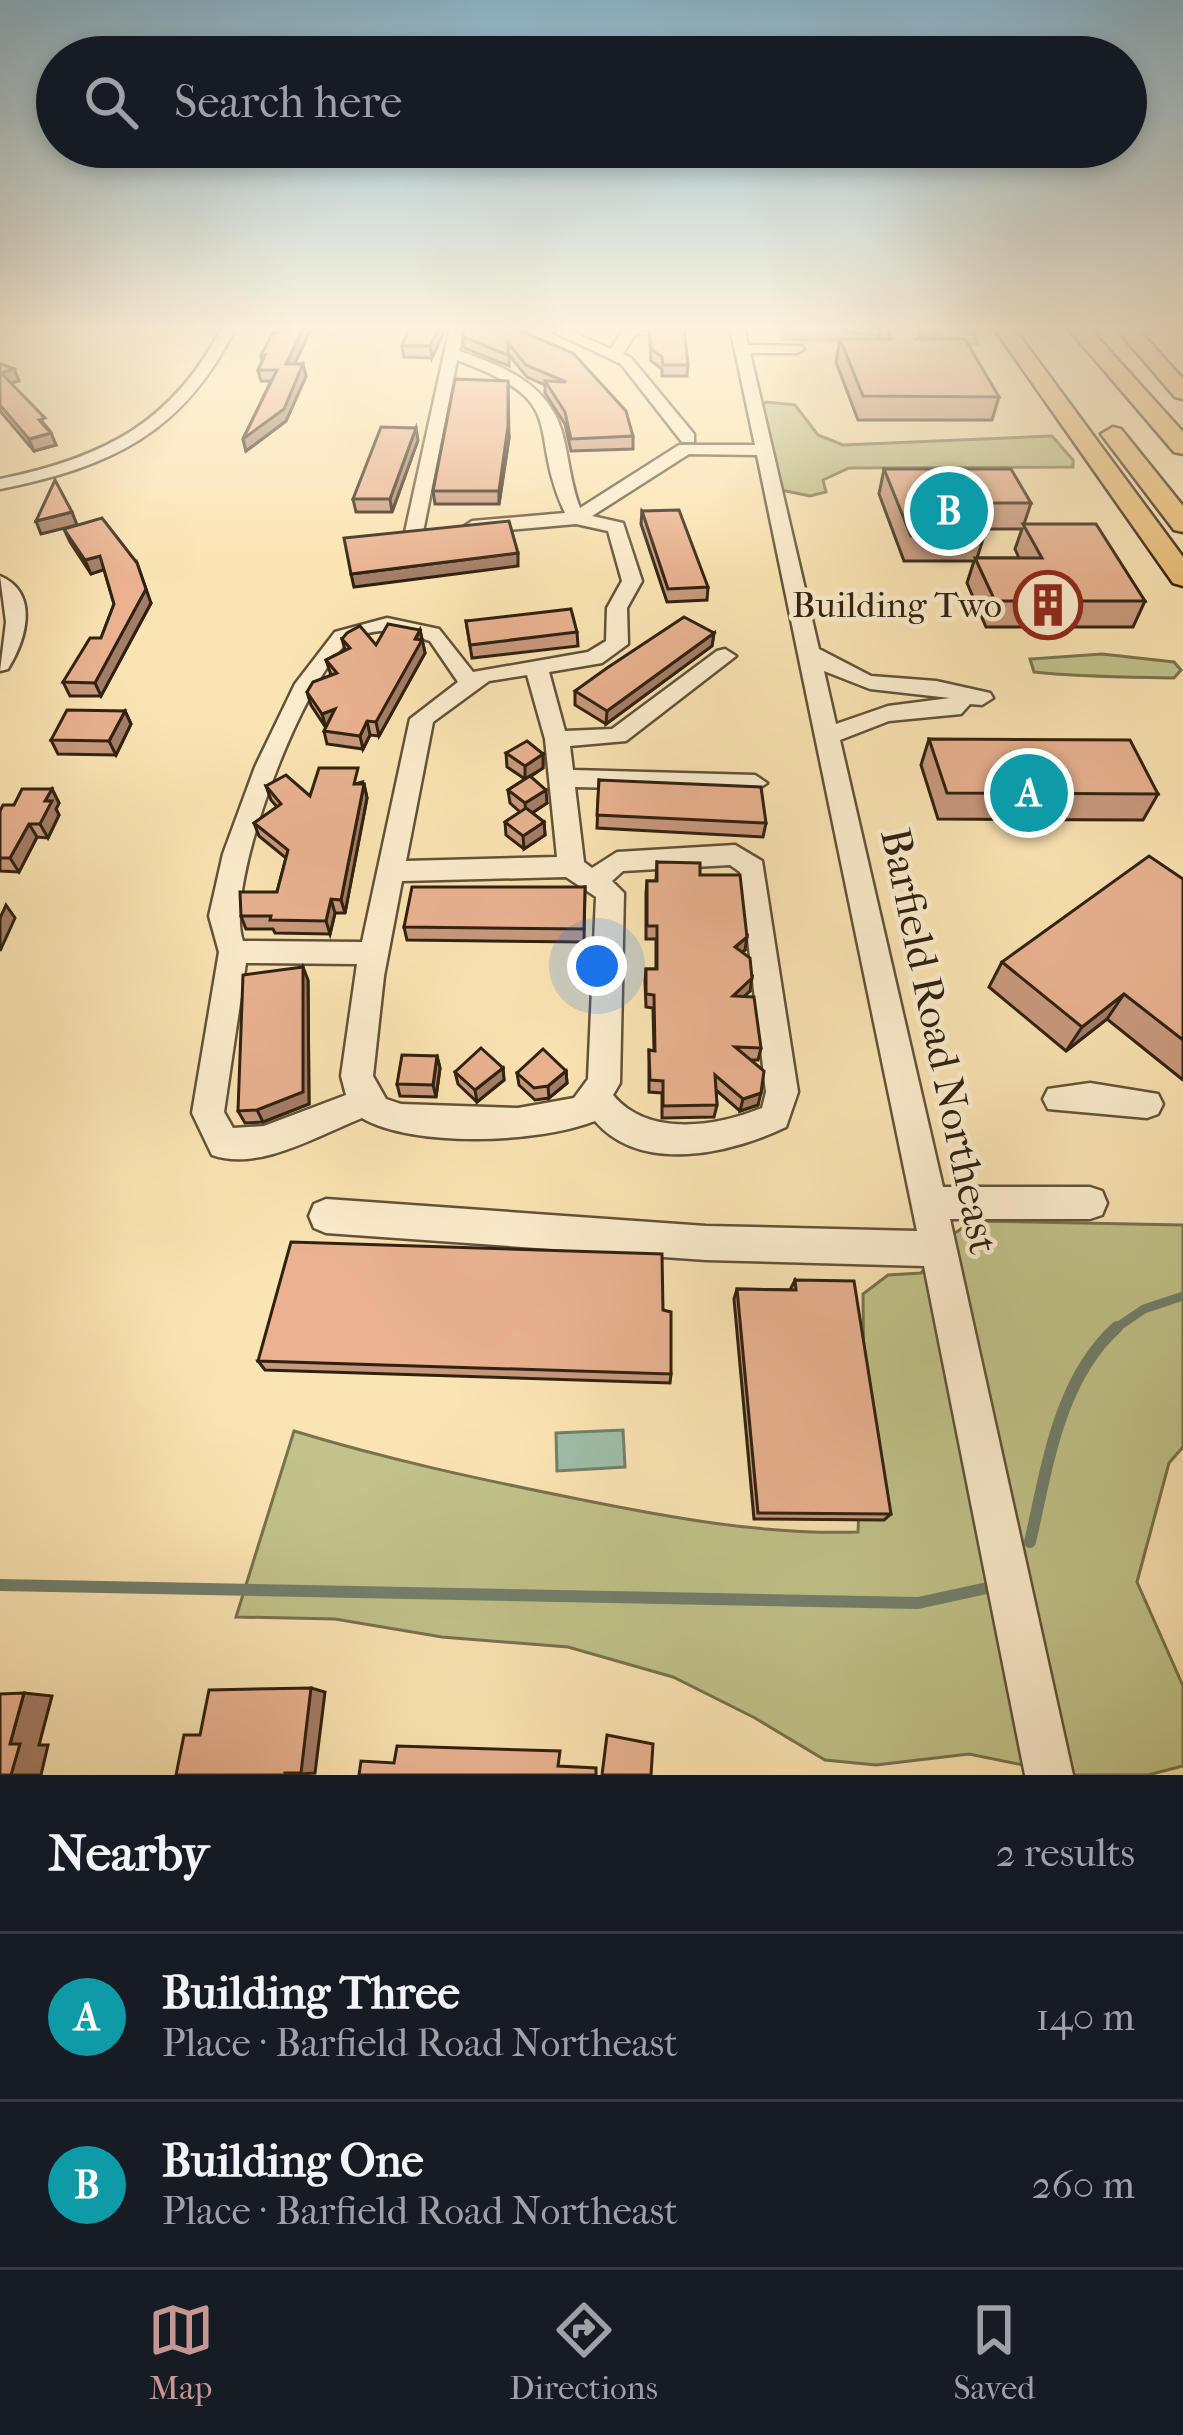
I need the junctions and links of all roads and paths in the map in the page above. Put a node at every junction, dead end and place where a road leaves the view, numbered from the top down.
1 (175, 410) edge
2 (443, 410) edge
3 (543, 410) edge
4 (662, 410) edge
5 (755, 410) edge
6 (1063, 410) edge
7 (1093, 410) edge
8 (1150, 410) edge
9 (687, 444) junction
10 (762, 444) junction
11 (1183, 447) edge
12 (0, 484) edge
13 (576, 518) junction
14 (1183, 524) edge
15 (1183, 577) edge
16 (0, 582) edge
17 (809, 652) junction
18 (725, 656) dead end
19 (0, 664) edge
20 (537, 667) junction
21 (471, 684) junction
22 (895, 698) junction
23 (972, 698) dead end
24 (822, 712) junction
25 (557, 739) junction
26 (559, 778) junction
27 (755, 783) edge
28 (390, 871) junction
29 (582, 874) junction
30 (233, 952) junction
31 (371, 964) junction
32 (362, 1089) junction
33 (595, 1096) junction
34 (1059, 1099) dead end
35 (1147, 1104) dead end
36 (929, 1203) junction
37 (1090, 1203) dead end
38 (326, 1216) dead end
39 (939, 1249) junction
40 (1048, 1775) edge

1 - 12 street
2 - 13 street
3 - 13 street
4 - 9 street
5 - 10 street, Barfield Road Northeast
6 - 15 highway
7 - 14 highway
8 - 11 highway
9 - 10 street
9 - 13 street
10 - 17 street, Barfield Road Northeast
13 - 20 street
16 - 19 street
17 - 22 street
17 - 24 street, Barfield Road Northeast
18 - 25 street
20 - 21 street
20 - 25 street
21 - 28 street
21 - 30 street
22 - 23 street
22 - 24 street
22 - 24 street
24 - 36 street, Barfield Road Northeast
25 - 26 street
26 - 27 street
26 - 29 street
28 - 29 street
28 - 31 street
29 - 33 street
29 - 33 street
30 - 31 street
30 - 32 street
31 - 32 street
32 - 33 street
34 - 35 street
36 - 37 street
36 - 39 street, Barfield Road Northeast
38 - 39 street
39 - 40 street, Barfield Road Northeast

